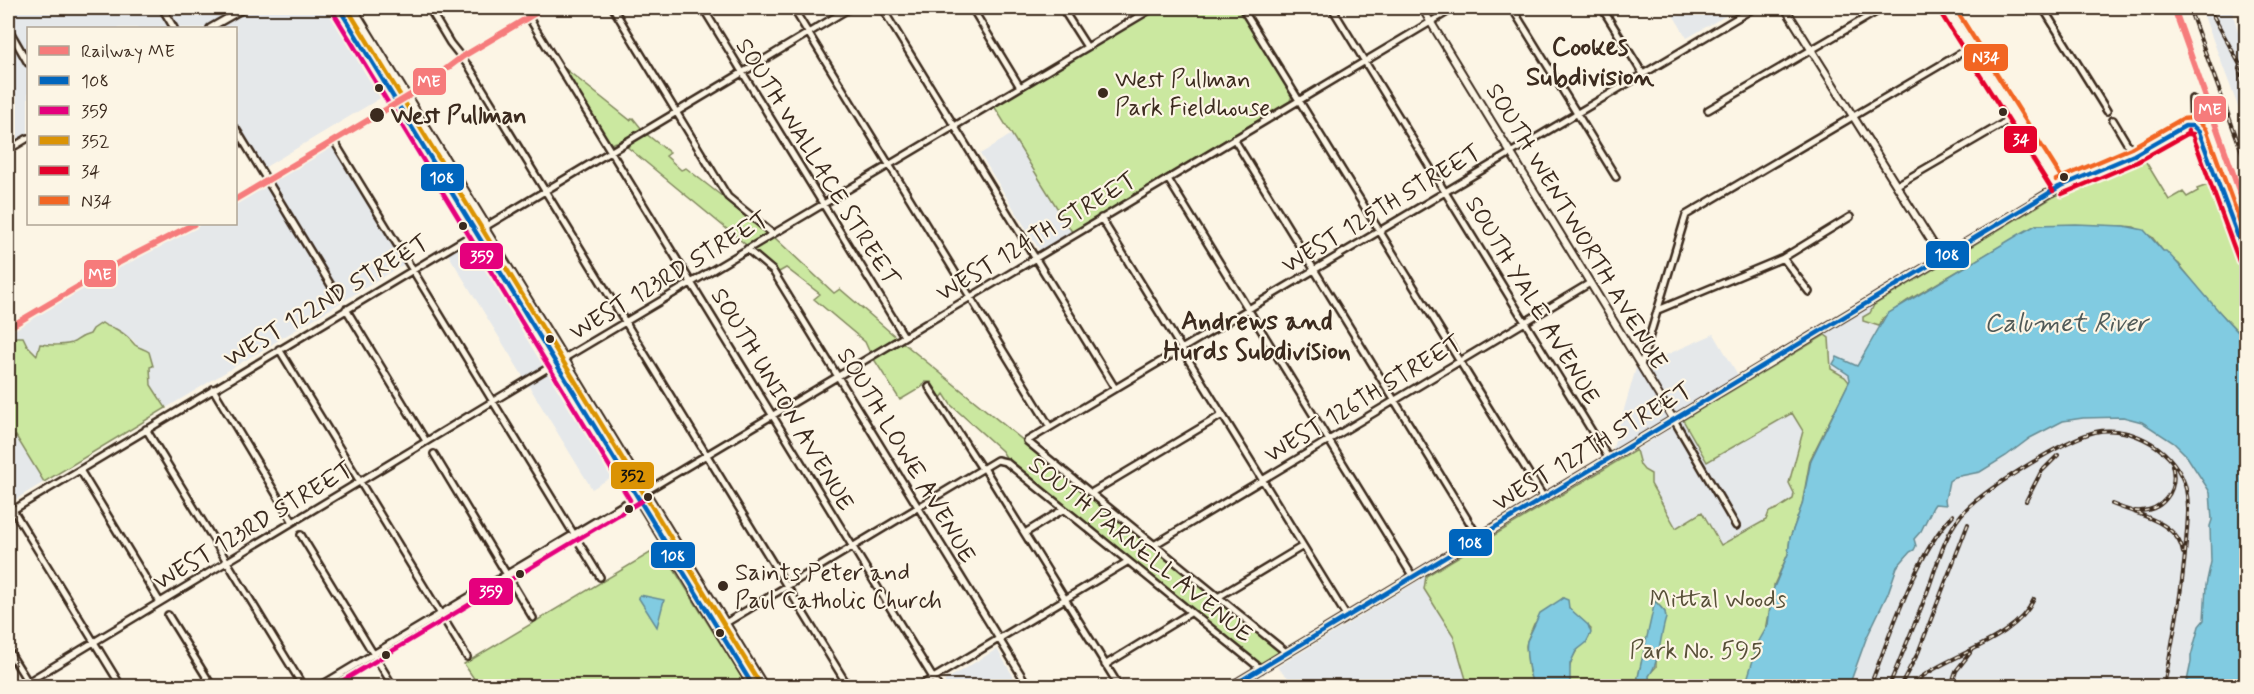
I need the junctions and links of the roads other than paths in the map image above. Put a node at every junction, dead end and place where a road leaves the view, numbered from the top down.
1 (162, 8) edge
2 (245, 8) edge
3 (339, 8) edge
4 (352, 8) edge
5 (429, 8) edge
6 (523, 8) edge
7 (613, 8) edge
8 (702, 8) edge
9 (793, 8) edge
10 (850, 8) edge
11 (882, 8) edge
12 (972, 8) edge
13 (1062, 8) edge
14 (1152, 8) edge
15 (1242, 8) edge
16 (1332, 8) edge
17 (1422, 8) edge
18 (1454, 8) edge
19 (1512, 8) edge
20 (1602, 8) edge
21 (1754, 8) edge
22 (1785, 8) edge
23 (1868, 8) edge
24 (1883, 8) edge
25 (1946, 8) edge
26 (2043, 8) edge
27 (1872, 14) junction
28 (1431, 22) junction
29 (173, 27) edge
30 (212, 27) edge
31 (8, 28) edge
32 (808, 32) junction
33 (1087, 47) junction
34 (1971, 47) junction
35 (1811, 49) junction
36 (27, 61) edge
37 (1364, 61) junction
38 (742, 72) junction
39 (1643, 74) junction
40 (1020, 87) junction
41 (2192, 99) dead end
42 (1300, 100) junction
43 (1708, 110) dead end
44 (676, 111) junction
45 (2107, 111) dead end
46 (1577, 113) junction
47 (1854, 116) junction
48 (2014, 117) junction
49 (2113, 120) dead end
50 (955, 125) junction
51 (2193, 126) junction
52 (237, 131) edge
53 (27, 139) edge
54 (1234, 139) junction
55 (337, 146) dead end
56 (8, 150) edge
57 (611, 150) junction
58 (1510, 152) junction
59 (2134, 155) junction
60 (889, 165) junction
61 (1616, 177) dead end
62 (1168, 179) junction
63 (1897, 185) junction
64 (2059, 188) junction
65 (544, 190) junction
66 (1445, 191) junction
67 (823, 204) junction
68 (1850, 217) dead end
69 (1101, 218) junction
70 (485, 225) junction
71 (1379, 230) junction
72 (476, 231) junction
73 (773, 234) junction
74 (747, 249) junction
75 (1035, 258) junction
76 (1783, 258) junction
77 (1942, 258) junction
78 (2247, 258) edge
79 (413, 269) junction
80 (1314, 269) junction
81 (691, 283) junction
82 (1590, 283) junction
83 (335, 292) dead end
84 (1809, 292) dead end
85 (970, 297) junction
86 (346, 309) junction
87 (1248, 309) junction
88 (1658, 310) junction
89 (625, 322) junction
90 (1526, 322) junction
91 (904, 336) junction
92 (279, 349) junction
93 (1181, 349) junction
94 (560, 361) junction
95 (1459, 362) junction
96 (1641, 365) junction
97 (838, 376) junction
98 (929, 387) dead end
99 (1115, 388) junction
100 (213, 389) junction
101 (1394, 400) junction
102 (493, 401) junction
103 (772, 415) junction
104 (1222, 415) junction
105 (1674, 420) junction
106 (1050, 427) junction
107 (146, 429) junction
108 (1329, 440) junction
109 (426, 441) junction
110 (1027, 441) joint
111 (434, 454) dead end
112 (706, 454) junction
113 (1610, 459) junction
114 (983, 468) junction
115 (80, 470) junction
116 (1262, 480) junction
117 (360, 482) junction
118 (644, 491) junction
119 (1091, 493) junction
120 (636, 496) junction
121 (1544, 498) junction
122 (918, 507) junction
123 (1064, 509) junction
124 (10, 512) edge
125 (293, 522) junction
126 (1736, 526) dead end
127 (1025, 533) junction
128 (573, 534) junction
129 (301, 535) dead end
130 (1479, 538) junction
131 (1154, 545) junction
132 (1303, 546) junction
133 (852, 547) junction
134 (1127, 561) junction
135 (227, 562) junction
136 (507, 574) junction
137 (600, 577) dead end
138 (1413, 577) junction
139 (787, 586) junction
140 (1218, 597) junction
141 (1065, 599) junction
142 (160, 602) junction
143 (1191, 613) junction
144 (441, 614) junction
145 (168, 615) dead end
146 (1347, 617) junction
147 (533, 618) dead end
148 (721, 626) junction
149 (999, 639) junction
150 (94, 642) junction
151 (8, 650) edge
152 (1287, 653) junction
153 (374, 654) junction
154 (467, 657) dead end
155 (1105, 665) junction
156 (1261, 669) junction
157 (933, 679) junction
158 (27, 682) junction
159 (21, 687) edge
160 (121, 687) edge
161 (212, 687) edge
162 (303, 687) edge
163 (320, 687) edge
164 (393, 687) edge
165 (753, 687) edge
166 (763, 687) edge
167 (848, 687) edge
168 (920, 687) edge
169 (938, 687) edge
170 (1028, 687) edge
171 (1119, 687) edge
172 (1232, 687) edge

1 - 29 street
2 - 30 street
3 - 72 main road
4 - 70 main road
5 - 65 street
6 - 57 street, SOUTH UNION AVENUE
7 - 44 street
8 - 38 street, SOUTH WALLACE STREET
9 - 32 street, SOUTH PARNELL AVENUE
10 - 32 street, WEST 122ND STREET
11 - 50 street
12 - 40 street
13 - 33 street
14 - 33 street, WEST 123RD STREET
15 - 42 street
16 - 37 street, SOUTH YALE AVENUE
17 - 28 street, SOUTH WENTWORTH AVENUE
18 - 28 street, WEST 124TH STREET
19 - 46 street
20 - 39 street
21 - 39 street, WEST 125TH STREET
22 - 35 street
23 - 27 street
24 - 27 street
25 - 34 main road
26 - 45 street
27 - 35 street
28 - 37 street, WEST 124TH STREET
28 - 58 street, SOUTH WENTWORTH AVENUE
31 - 36 street
32 - 38 street, WEST 122ND STREET
32 - 60 street, SOUTH PARNELL AVENUE
33 - 40 street, WEST 123RD STREET
34 - 47 street
34 - 48 main road
35 - 43 street
35 - 47 street
37 - 42 street, WEST 124TH STREET
37 - 66 street, SOUTH YALE AVENUE
38 - 44 street, WEST 122ND STREET
38 - 67 street, SOUTH WALLACE STREET
39 - 46 street, WEST 125TH STREET
40 - 50 street, WEST 123RD STREET
41 - 51 street
42 - 54 street, WEST 124TH STREET
42 - 71 street
44 - 57 street, WEST 122ND STREET
44 - 73 street
46 - 58 street, WEST 125TH STREET
46 - 61 street
47 - 63 street
47 - 88 street
48 - 63 street
48 - 64 main road
49 - 59 street
50 - 60 street, WEST 123RD STREET
50 - 75 street
51 - 59 main road, WEST 127TH STREET
51 - 78 main road
52 - 83 street
53 - 56 street
54 - 62 street, WEST 124TH STREET
54 - 80 street
55 - 79 street
57 - 65 street, WEST 122ND STREET
57 - 81 street, SOUTH UNION AVENUE
58 - 66 street, WEST 125TH STREET
58 - 82 street, SOUTH WENTWORTH AVENUE
59 - 64 main road, WEST 127TH STREET
60 - 67 street, WEST 123RD STREET
60 - 85 street, SOUTH PARNELL AVENUE
62 - 69 street, WEST 124TH STREET
62 - 87 street
63 - 77 street
64 - 77 main road, WEST 127TH STREET
65 - 70 street, WEST 122ND STREET
65 - 89 street
66 - 71 street, WEST 125TH STREET
66 - 90 street, SOUTH YALE AVENUE
67 - 73 street, WEST 123RD STREET
67 - 91 street, SOUTH WALLACE STREET
68 - 76 street
69 - 75 street, WEST 124TH STREET
69 - 93 street
70 - 72 street, WEST 122ND STREET
70 - 94 main road
71 - 80 street, WEST 125TH STREET
71 - 95 street
72 - 79 street, WEST 122ND STREET
72 - 94 main road
73 - 74 street, WEST 123RD STREET
74 - 81 street, WEST 123RD STREET
74 - 97 street, SOUTH LOWE AVENUE
75 - 85 street, WEST 124TH STREET
75 - 99 street
76 - 84 street
76 - 88 street
77 - 105 main road, WEST 127TH STREET
79 - 86 street, WEST 122ND STREET
79 - 102 street
80 - 87 street, WEST 125TH STREET
80 - 101 street
81 - 89 street, WEST 123RD STREET
81 - 103 street, SOUTH UNION AVENUE
82 - 90 street, WEST 126TH STREET
82 - 96 street, SOUTH WENTWORTH AVENUE
85 - 91 street, WEST 124TH STREET
85 - 106 street, SOUTH PARNELL AVENUE
86 - 92 street, WEST 122ND STREET
86 - 109 street
87 - 93 street, WEST 125TH STREET
87 - 108 street
88 - 96 street
89 - 94 street, WEST 123RD STREET
89 - 112 street
90 - 95 street, WEST 126TH STREET
90 - 113 street, SOUTH YALE AVENUE
91 - 97 street, WEST 124TH STREET
92 - 100 street, WEST 122ND STREET
92 - 117 street
93 - 99 street, WEST 125TH STREET
93 - 104 street
94 - 102 street, WEST 123RD STREET
94 - 118 main road
94 - 120 main road
95 - 101 street, WEST 126TH STREET
95 - 121 street
96 - 105 street, SOUTH WENTWORTH AVENUE
97 - 103 street, WEST 124TH STREET
97 - 122 street, SOUTH LOWE AVENUE
98 - 114 street
99 - 106 street, WEST 125TH STREET
100 - 107 street, WEST 122ND STREET
100 - 125 street
101 - 108 street, WEST 126TH STREET
101 - 130 street
102 - 109 street, WEST 123RD STREET
102 - 128 street
103 - 112 street, WEST 124TH STREET
103 - 133 street, SOUTH UNION AVENUE
104 - 116 street
104 - 119 street
105 - 113 main road, WEST 127TH STREET
105 - 126 street, SOUTH WENTWORTH AVENUE
106 - 110 street, WEST 125TH STREET
107 - 115 street, WEST 122ND STREET
107 - 135 street
108 - 116 street, WEST 126TH STREET
108 - 138 street
109 - 117 street, WEST 123RD STREET
110 - 119 street, SOUTH PARNELL AVENUE
111 - 136 street
112 - 118 street, WEST 124TH STREET
112 - 139 street
113 - 121 main road, WEST 127TH STREET
114 - 122 street
114 - 123 street, SOUTH PARNELL AVENUE
114 - 127 street
115 - 124 street, WEST 122ND STREET
115 - 142 street
116 - 131 street, WEST 126TH STREET
116 - 132 street
117 - 125 street, WEST 123RD STREET
117 - 144 street
118 - 120 street, WEST 124TH STREET
118 - 148 main road
119 - 131 street, SOUTH PARNELL AVENUE
120 - 128 street, WEST 124TH STREET
120 - 148 main road
121 - 130 main road, WEST 127TH STREET
122 - 133 street
122 - 149 street, SOUTH LOWE AVENUE
123 - 127 street
123 - 134 street, SOUTH PARNELL AVENUE
124 - 150 street
125 - 135 street, WEST 123RD STREET
127 - 141 street
128 - 136 street, WEST 124TH STREET
128 - 137 street
129 - 153 street
130 - 138 main road, WEST 127TH STREET
131 - 140 street, SOUTH PARNELL AVENUE
132 - 140 street
132 - 146 street
133 - 139 street
133 - 157 street, SOUTH UNION AVENUE
134 - 141 street
134 - 143 street, SOUTH PARNELL AVENUE
135 - 142 street, WEST 123RD STREET
135 - 162 street
136 - 144 street, WEST 124TH STREET
136 - 147 street
138 - 146 main road, WEST 127TH STREET
139 - 148 street
139 - 167 street
140 - 152 street, SOUTH PARNELL AVENUE
141 - 149 street
141 - 155 street
142 - 150 street, WEST 123RD STREET
143 - 155 street
143 - 156 street, SOUTH PARNELL AVENUE
144 - 153 street, WEST 124TH STREET
144 - 154 street
145 - 161 street
146 - 152 main road, WEST 127TH STREET
148 - 165 main road
148 - 166 main road
149 - 157 street
149 - 170 street, SOUTH LOWE AVENUE
150 - 158 street, WEST 123RD STREET
150 - 160 street
151 - 158 street
152 - 156 main road, WEST 127TH STREET
153 - 163 street, WEST 124TH STREET
153 - 164 street
155 - 171 street
156 - 172 main road, WEST 127TH STREET
157 - 168 street
157 - 169 street, SOUTH UNION AVENUE
158 - 159 street, WEST 123RD STREET

